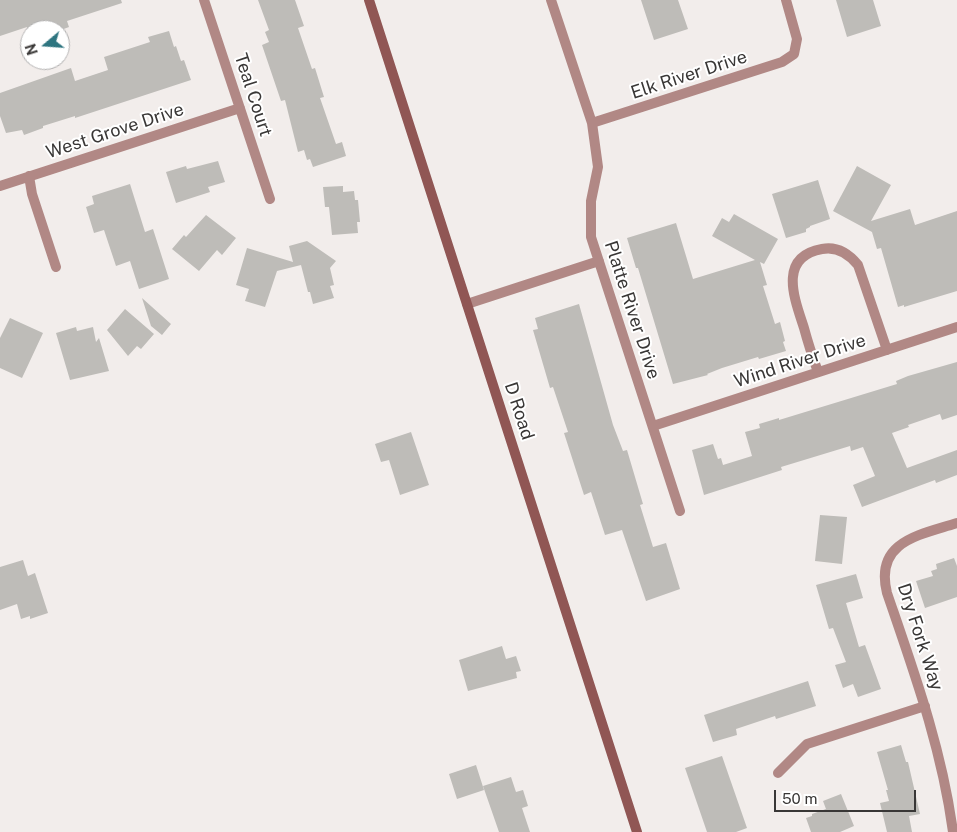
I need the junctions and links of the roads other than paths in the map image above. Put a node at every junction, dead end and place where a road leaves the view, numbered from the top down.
1 (204, 0) edge
2 (370, 0) edge
3 (551, 0) edge
4 (786, 0) edge
5 (240, 108) junction
6 (592, 123) junction
7 (29, 176) junction
8 (0, 186) edge
9 (270, 200) dead end
10 (599, 261) junction
11 (56, 267) dead end
12 (468, 304) junction
13 (957, 328) edge
14 (887, 350) junction
15 (818, 372) junction
16 (653, 426) junction
17 (680, 511) dead end
18 (957, 522) edge
19 (925, 706) junction
20 (778, 774) dead end
21 (637, 832) edge
22 (953, 832) edge

1 - 5 street, Teal Court
2 - 12 street, D Road
3 - 6 street, Platte River Drive
4 - 6 street, Elk River Drive
5 - 7 street, West Grove Drive
5 - 9 street, Teal Court
6 - 10 street, Platte River Drive
7 - 8 street, West Grove Drive
7 - 11 street
10 - 12 street
10 - 16 street, Platte River Drive
12 - 21 street, D Road
13 - 14 street, Wind River Drive
14 - 15 street, Wind River Drive
14 - 15 street
15 - 16 street, Wind River Drive
16 - 17 street, Platte River Drive
18 - 19 street, Dry Fork Way
19 - 20 street
19 - 22 street, Dry Fork Way

